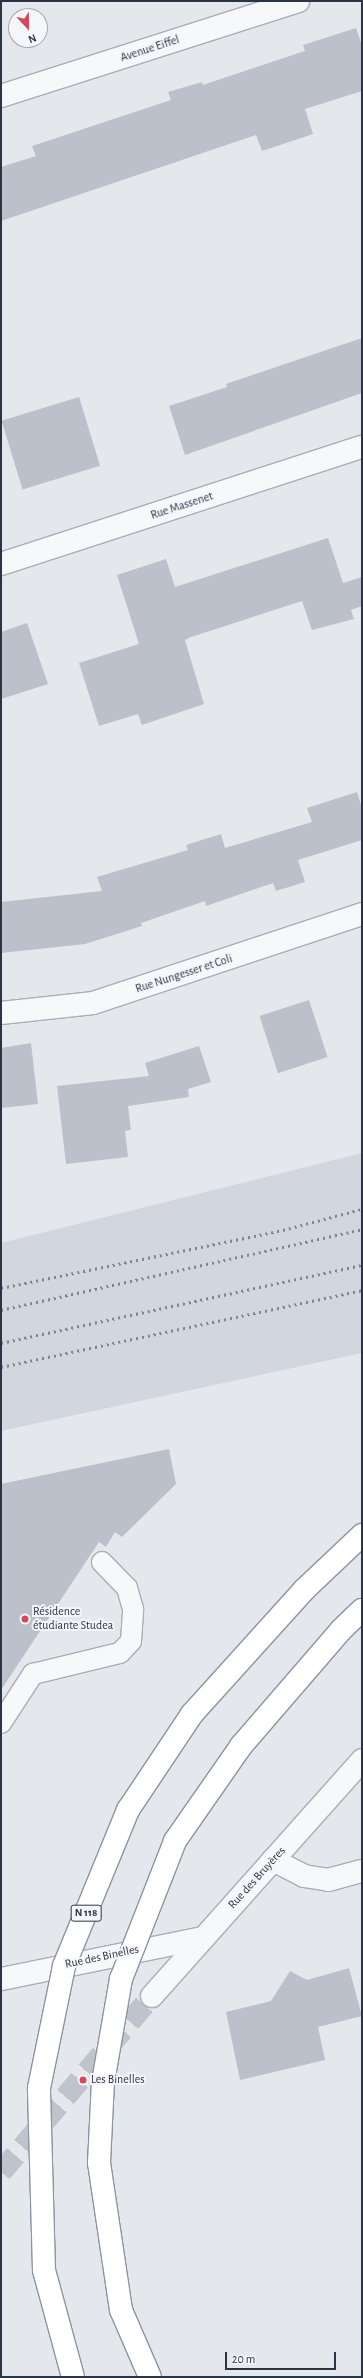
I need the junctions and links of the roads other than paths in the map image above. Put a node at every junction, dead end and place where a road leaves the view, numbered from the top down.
1 (298, 1) edge
2 (1, 96) edge
3 (362, 448) edge
4 (1, 564) edge
5 (362, 914) edge
6 (1, 1013) edge
7 (362, 1535) edge
8 (102, 1562) dead end
9 (362, 1610) edge
10 (1, 1723) edge
11 (362, 1760) edge
12 (273, 1860) junction
13 (362, 1871) edge
14 (204, 1938) junction
15 (1, 1979) edge
16 (152, 1996) tunnel mouth
17 (72, 2377) edge
18 (150, 2377) edge

1 - 2 street, Avenue Eiffel
3 - 4 street, Rue Massenet
5 - 6 street, Rue Nungesser et Coli
7 - 17 highway, N 118, bridge
8 - 10 lane
9 - 18 highway, bridge
11 - 12 street, Rue des Bruyères
12 - 13 street
12 - 14 street, Rue des Bruyères
14 - 15 street, Rue des Binelles
14 - 16 street, Rue des Bruyères

